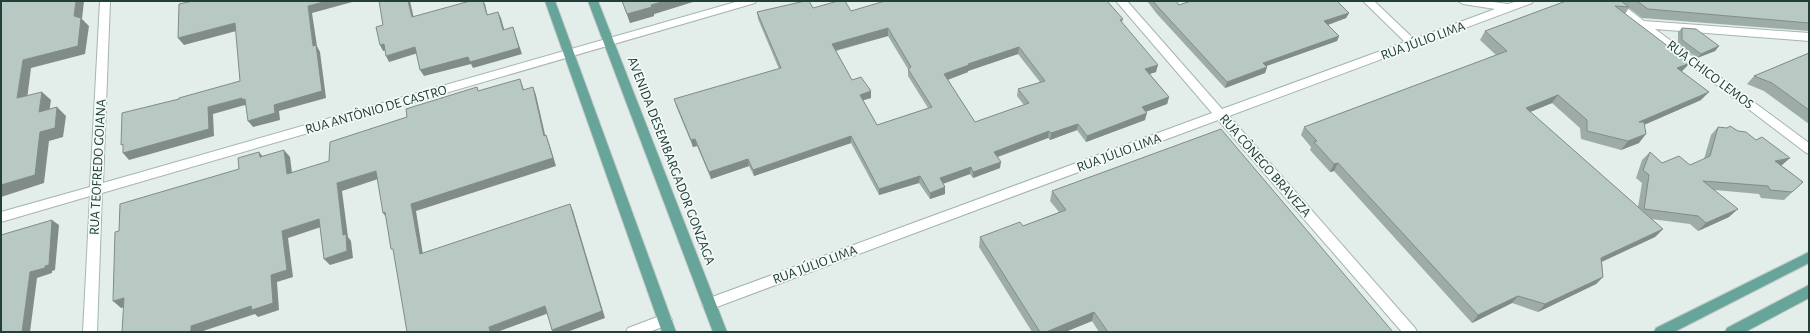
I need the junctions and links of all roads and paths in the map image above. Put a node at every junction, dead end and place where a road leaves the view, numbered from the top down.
1 (105, 1) edge
2 (550, 1) edge
3 (593, 1) edge
4 (751, 1) edge
5 (1121, 1) edge
6 (1368, 1) edge
7 (1462, 1) edge
8 (1528, 1) edge
9 (1611, 1) edge
10 (1510, 8) junction
11 (1642, 24) junction
12 (1809, 37) edge
13 (609, 43) junction
14 (1413, 44) junction
15 (569, 55) junction
16 (1221, 115) junction
17 (1809, 149) edge
18 (98, 189) junction
19 (1, 217) edge
20 (1809, 258) edge
21 (1809, 292) edge
22 (709, 304) junction
23 (667, 326) edge
24 (90, 332) edge
25 (634, 332) edge
26 (720, 332) edge
27 (1410, 332) edge
28 (1661, 332) edge
29 (1732, 332) edge

1 - 18 street, RUA TEOFREDO GOIANA
2 - 15 main road
3 - 13 main road, AVENIDA DESEMBARGADOR GONZAGA
4 - 13 street, RUA ANTÔNIO DE CASTRO
5 - 16 street, RUA CÔNEGO BRAVEZA
6 - 14 street
7 - 10 street
8 - 10 street, RUA JÚLIO LIMA
9 - 11 street, RUA CHICO LEMOS
10 - 14 street, RUA JÚLIO LIMA
11 - 12 street
11 - 17 street, RUA CHICO LEMOS
13 - 15 street, RUA ANTÔNIO DE CASTRO
13 - 22 main road, AVENIDA DESEMBARGADOR GONZAGA
14 - 16 street, RUA JÚLIO LIMA
15 - 18 street, RUA ANTÔNIO DE CASTRO
15 - 23 main road
16 - 22 street, RUA JÚLIO LIMA
16 - 27 street, RUA CÔNEGO BRAVEZA
18 - 19 street, RUA ANTÔNIO DE CASTRO
18 - 24 street, RUA TEOFREDO GOIANA
20 - 28 main road
21 - 29 main road
22 - 26 main road, AVENIDA DESEMBARGADOR GONZAGA
23 - 25 street

